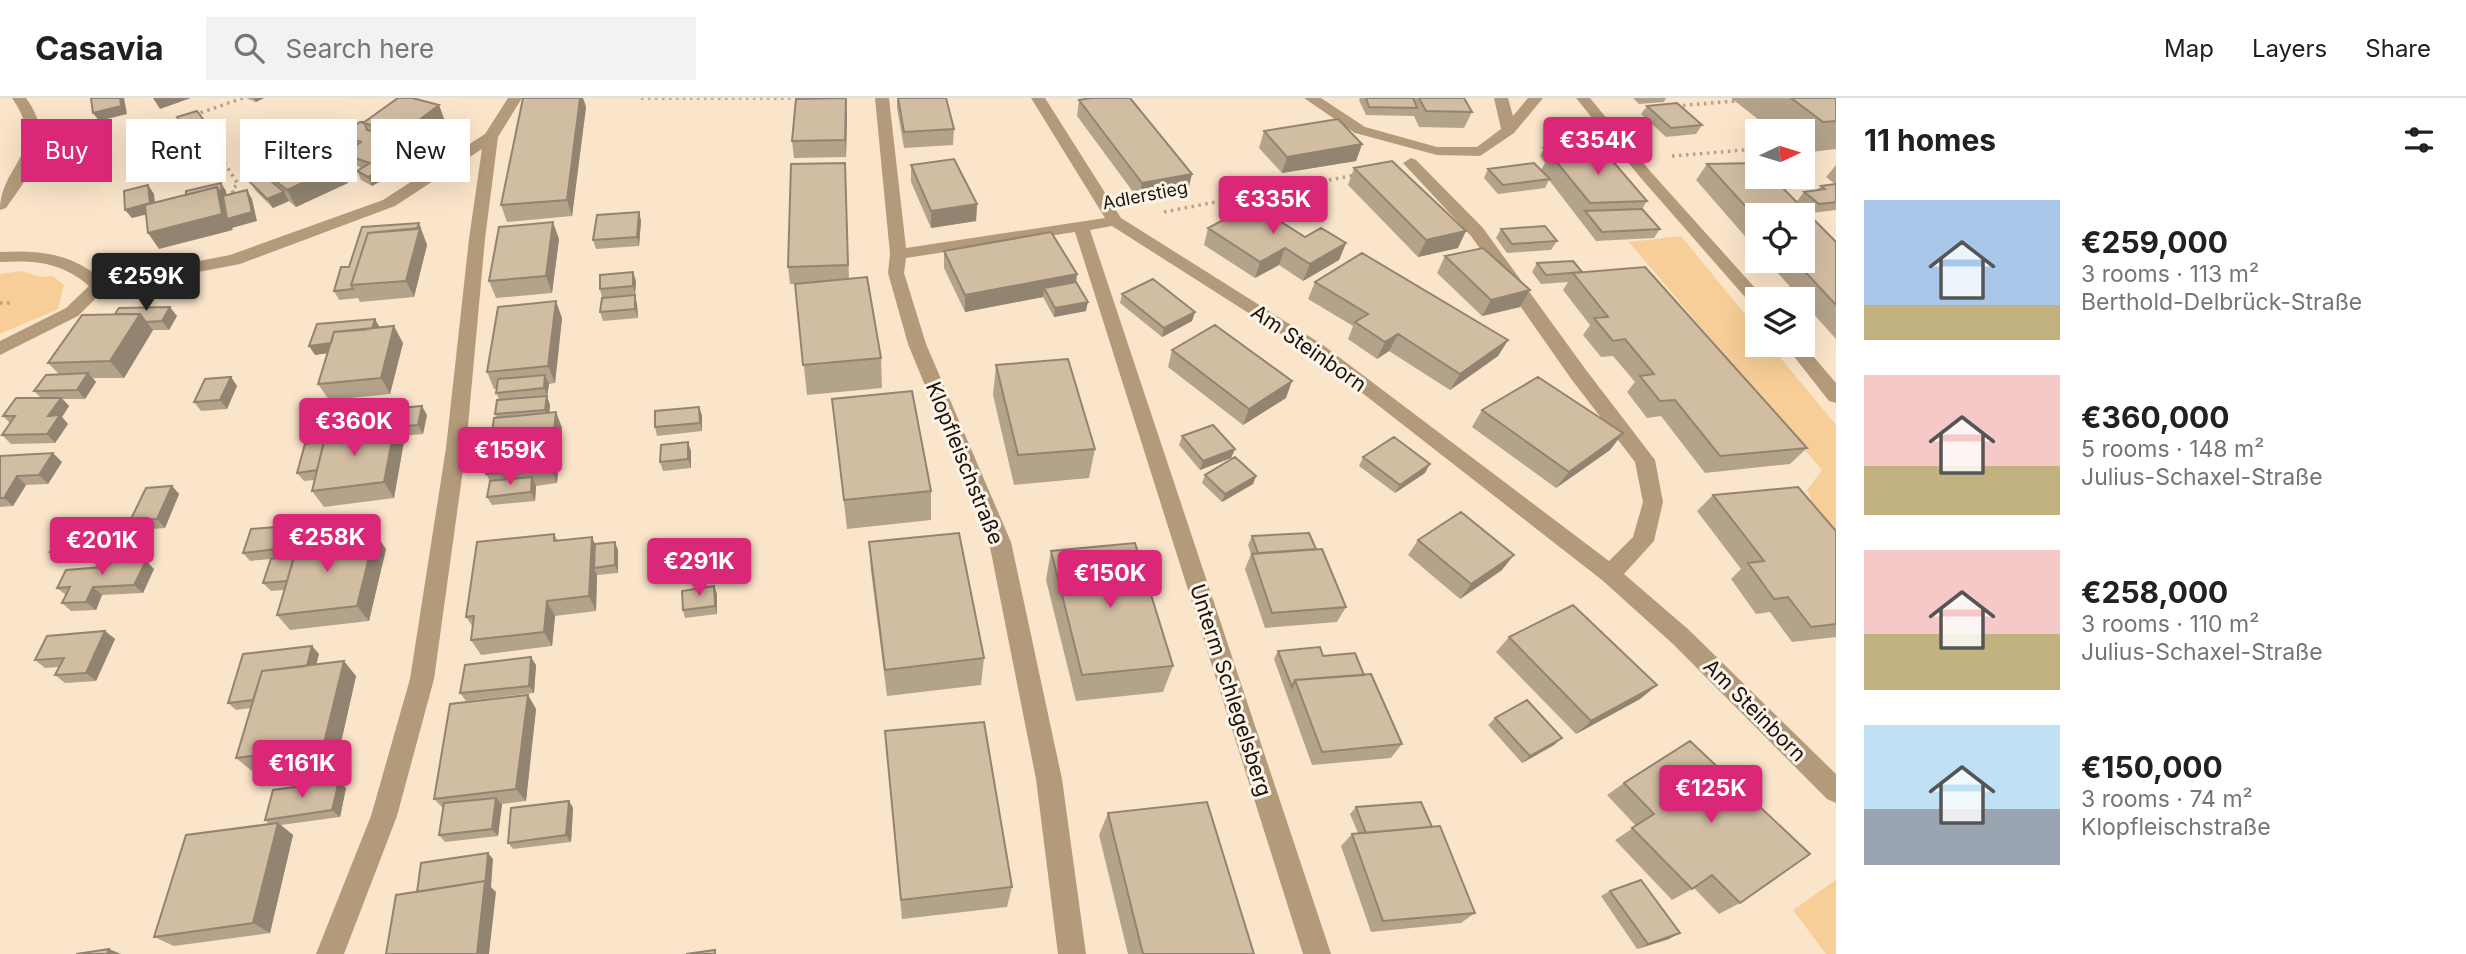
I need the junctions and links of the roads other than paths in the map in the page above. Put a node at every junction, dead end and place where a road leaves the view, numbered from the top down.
1 (19, 98) edge
2 (515, 98) edge
3 (882, 98) edge
4 (1038, 98) edge
5 (1311, 98) edge
6 (1501, 98) edge
7 (1536, 98) edge
8 (1583, 98) edge
9 (1509, 130) junction
10 (491, 136) junction
11 (1437, 151) junction
12 (0, 205) edge
13 (1115, 221) junction
14 (1081, 226) junction
15 (898, 254) junction
16 (0, 257) edge
17 (99, 286) junction
18 (1746, 287) edge
19 (0, 349) edge
20 (1804, 357) edge
21 (1836, 396) edge
22 (1610, 574) junction
23 (1836, 791) edge
24 (330, 954) edge
25 (1072, 954) edge
26 (1317, 954) edge

1 - 12 street
2 - 10 street
3 - 15 street, Klopfleischstraße
4 - 13 street, Am Steinborn
5 - 11 street
6 - 9 street
7 - 9 street
8 - 18 street
9 - 11 street
10 - 17 street
10 - 24 street
11 - 22 street
13 - 14 street, Adlerstieg
13 - 22 street, Am Steinborn
14 - 15 street, Adlerstieg
14 - 26 street, Unterm Schlegelsberg
15 - 25 street, Klopfleischstraße
16 - 17 street
17 - 19 street
20 - 21 street
22 - 23 street, Am Steinborn

